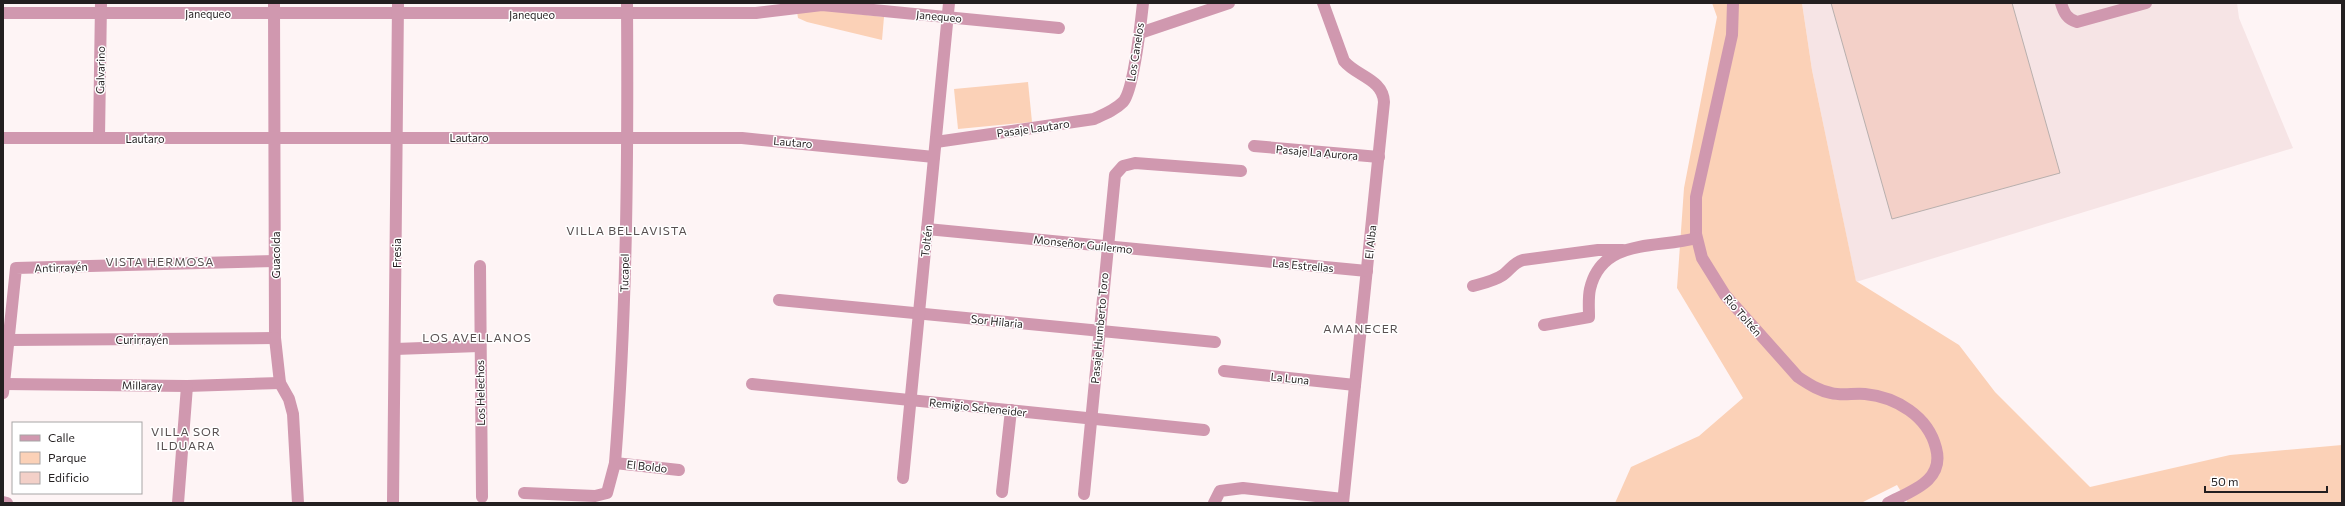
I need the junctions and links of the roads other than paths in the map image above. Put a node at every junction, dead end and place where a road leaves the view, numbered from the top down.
1 (949, 3) edge
2 (1143, 3) edge
3 (1229, 3) edge
4 (1323, 3) edge
5 (1733, 3) edge
6 (2061, 3) edge
7 (2146, 3) edge
8 (101, 8) edge
9 (222, 8) edge
10 (274, 8) edge
11 (398, 8) edge
12 (627, 8) edge
13 (3, 13) edge
14 (948, 17) junction
15 (1059, 28) dead end
16 (1140, 33) junction
17 (1125, 101) joint
18 (397, 137) junction
19 (3, 138) edge
20 (99, 138) junction
21 (276, 138) junction
22 (627, 138) junction
23 (936, 142) junction
24 (1254, 146) dead end
25 (934, 157) junction
26 (1379, 157) junction
27 (1241, 171) dead end
28 (927, 228) junction
29 (1696, 238) junction
30 (1107, 247) junction
31 (1628, 250) junction
32 (1239, 258) joint
33 (275, 261) junction
34 (480, 266) dead end
35 (1367, 271) junction
36 (1473, 286) dead end
37 (779, 300) dead end
38 (919, 314) junction
39 (1544, 325) dead end
40 (1099, 331) junction
41 (275, 338) junction
42 (9, 340) junction
43 (1215, 342) dead end
44 (480, 346) junction
45 (395, 349) junction
46 (1224, 371) dead end
47 (280, 383) junction
48 (752, 384) dead end
49 (1355, 385) junction
50 (187, 386) junction
51 (4, 389) edge
52 (911, 400) junction
53 (1011, 410) junction
54 (1091, 418) junction
55 (1204, 430) dead end
56 (615, 463) junction
57 (679, 470) dead end
58 (903, 478) dead end
59 (1002, 492) dead end
60 (524, 493) dead end
61 (1084, 494) dead end
62 (482, 497) dead end
63 (1343, 501) edge
64 (3, 502) edge
65 (7, 503) edge
66 (178, 503) edge
67 (298, 503) edge
68 (393, 503) edge
69 (1214, 503) edge
70 (1888, 503) edge

1 - 14 street, Toltén
2 - 16 street, Los Canelos
3 - 16 street
4 - 26 street, El Alba
5 - 29 street, Río Toltén
6 - 7 street
8 - 9 street, Janequeo
8 - 13 street, Janequeo
8 - 20 street, Galvarino
9 - 10 street, Janequeo
10 - 11 street, Janequeo
10 - 21 street, Guacolda
11 - 12 street, Janequeo
11 - 18 street, Fresia
12 - 14 street, Janequeo
12 - 22 street, Tucapel
14 - 15 street, Janequeo
14 - 23 street, Toltén
16 - 17 street, Los Canelos
17 - 23 street, Pasaje Lautaro
18 - 21 street, Lautaro
18 - 22 street, Lautaro
18 - 45 street, Fresia
19 - 20 street, Lautaro
20 - 21 street, Lautaro
21 - 33 street, Guacolda
22 - 25 street, Lautaro
22 - 56 street, Tucapel
23 - 25 street, Toltén
24 - 26 street, Pasaje La Aurora
25 - 28 street, Toltén
26 - 35 street, El Alba
27 - 30 street, Pasaje Humberto Toro
28 - 30 street, Monseñor Guilermo
28 - 38 street, Toltén
29 - 31 street
29 - 70 street, Río Toltén
30 - 32 street, Monseñor Guilermo
30 - 40 street, Pasaje Humberto Toro
31 - 36 street
31 - 39 street
32 - 35 street, Las Estrellas
33 - 41 street, Guacolda
33 - 42 street, Antirrayén
34 - 44 street, Los Helechos
35 - 49 street, El Alba
37 - 38 street, Sor Hilaria
38 - 40 street, Sor Hilaria
38 - 52 street, Toltén
40 - 43 street, Sor Hilaria
40 - 54 street, Pasaje Humberto Toro
41 - 42 street, Curirrayén
41 - 47 street, Guacolda
42 - 51 street
44 - 45 street
44 - 62 street, Los Helechos
45 - 68 street, Fresia
46 - 49 street, La Luna
47 - 50 street, Millaray
47 - 67 street, Guacolda
48 - 52 street, Remigio Scheneider
49 - 63 street, El Alba
50 - 51 street, Millaray
50 - 66 street
52 - 53 street, Remigio Scheneider
52 - 58 street, Toltén
53 - 54 street, Remigio Scheneider
53 - 59 street
54 - 55 street, Remigio Scheneider
54 - 61 street, Pasaje Humberto Toro
56 - 57 street, El Boldo
56 - 60 street, Tucapel
63 - 69 street
64 - 65 street

